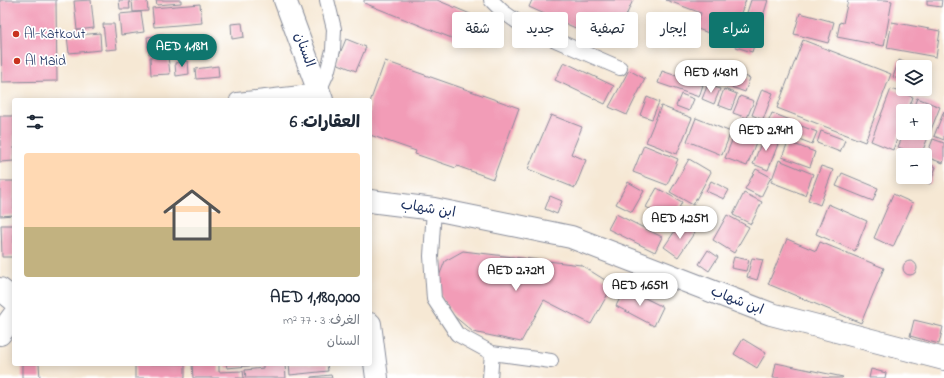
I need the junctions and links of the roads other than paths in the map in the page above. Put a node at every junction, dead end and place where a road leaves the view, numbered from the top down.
1 (285, 0) edge
2 (327, 0) edge
3 (491, 0) edge
4 (620, 68) dead end
5 (320, 96) edge
6 (278, 98) edge
7 (372, 200) edge
8 (434, 209) junction
9 (0, 289) edge
10 (12, 298) edge
11 (12, 318) edge
12 (0, 334) edge
13 (372, 339) edge
14 (492, 353) junction
15 (944, 360) edge
16 (551, 361) dead end
17 (377, 378) edge
18 (490, 378) edge

1 - 5 street, السنان
2 - 5 lane
3 - 4 lane
5 - 6 lane
7 - 8 street, ابن شهاب
8 - 14 lane
8 - 15 street, ابن شهاب
9 - 10 street
11 - 12 street
13 - 17 street
14 - 16 lane
14 - 18 lane

